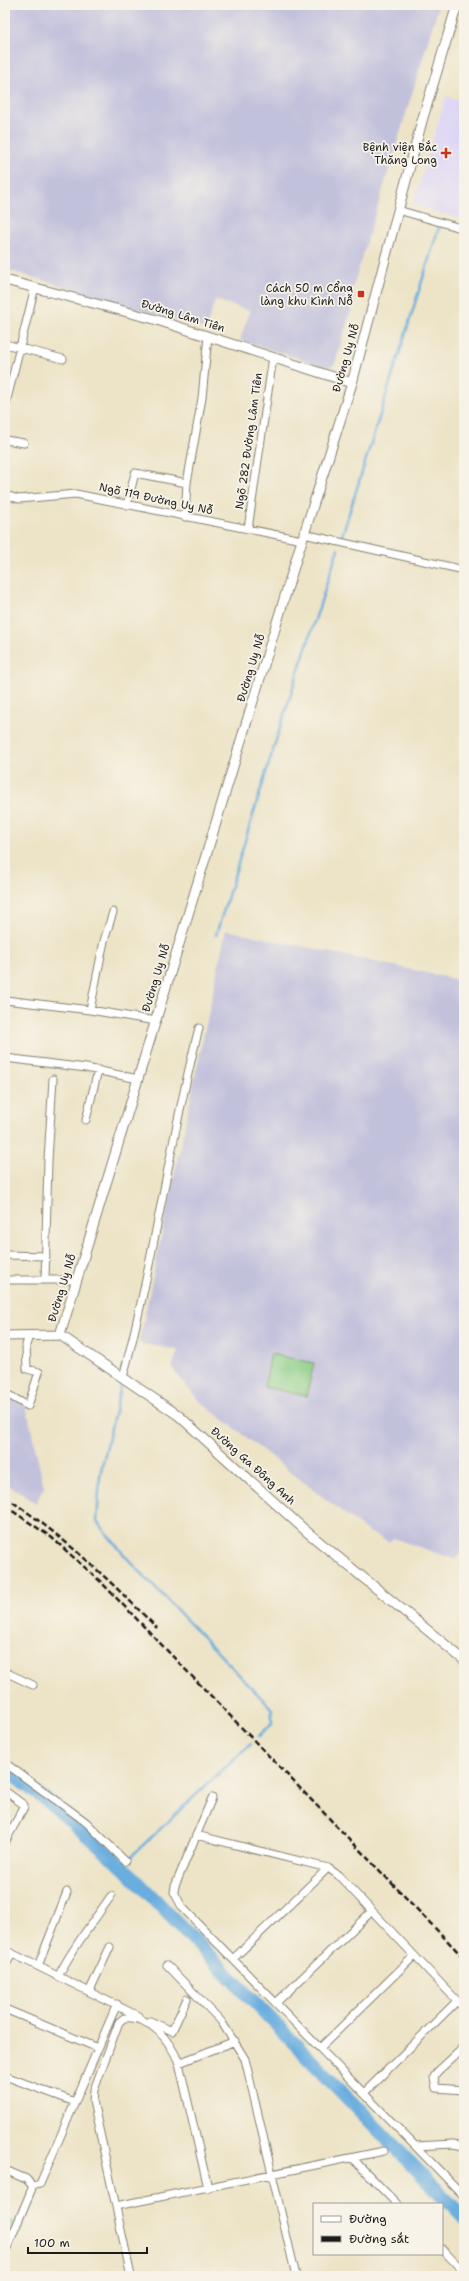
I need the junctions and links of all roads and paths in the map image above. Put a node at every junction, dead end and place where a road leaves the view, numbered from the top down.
1 (457, 5) edge
2 (398, 210) junction
3 (464, 229) edge
4 (5, 280) edge
5 (34, 287) junction
6 (208, 336) junction
7 (5, 344) edge
8 (19, 348) junction
9 (273, 357) junction
10 (62, 359) dead end
11 (352, 383) junction
12 (5, 407) edge
13 (5, 440) edge
14 (24, 443) dead end
15 (187, 483) junction
16 (5, 495) edge
17 (127, 505) junction
18 (185, 517) junction
19 (248, 529) junction
20 (303, 537) junction
21 (464, 570) edge
22 (113, 912) dead end
23 (5, 1000) edge
24 (90, 1010) junction
25 (156, 1022) junction
26 (199, 1028) dead end
27 (5, 1058) edge
28 (98, 1070) junction
29 (53, 1079) dead end
30 (138, 1079) junction
31 (86, 1120) dead end
32 (5, 1255) edge
33 (46, 1256) junction
34 (5, 1280) edge
35 (45, 1280) junction
36 (77, 1280) junction
37 (5, 1336) edge
38 (29, 1336) junction
39 (60, 1336) junction
40 (122, 1377) junction
41 (5, 1393) edge
42 (464, 1660) edge
43 (5, 1672) edge
44 (33, 1685) dead end
45 (5, 1763) edge
46 (5, 1791) edge
47 (212, 1798) dead end
48 (196, 1835) junction
49 (5, 1842) edge
50 (125, 1861) dead end
51 (328, 1868) junction
52 (67, 1892) dead end
53 (111, 1896) dead end
54 (372, 1911) junction
55 (110, 1947) dead end
56 (5, 1950) edge
57 (12, 1954) junction
58 (414, 1956) junction
59 (233, 1959) junction
60 (167, 1965) dead end
61 (5, 1966) edge
62 (38, 1966) junction
63 (59, 1975) junction
64 (90, 1990) junction
65 (187, 1999) dead end
66 (457, 2001) junction
67 (276, 2003) junction
68 (117, 2004) junction
69 (464, 2008) edge
70 (5, 2009) edge
71 (235, 2041) junction
72 (464, 2047) edge
73 (98, 2048) junction
74 (320, 2048) junction
75 (179, 2063) junction
76 (5, 2076) edge
77 (464, 2090) edge
78 (364, 2092) junction
79 (75, 2102) junction
80 (416, 2146) junction
81 (464, 2146) edge
82 (384, 2151) dead end
83 (352, 2158) junction
84 (5, 2170) edge
85 (273, 2174) junction
86 (33, 2186) junction
87 (208, 2188) junction
88 (464, 2196) edge
89 (396, 2203) edge
90 (116, 2206) junction
91 (443, 2250) edge
92 (5, 2253) edge
93 (464, 2272) edge
94 (132, 2276) edge
95 (296, 2276) edge

1 - 2 street, Đường Uy Nỗ
2 - 3 street
2 - 11 street, Đường Uy Nỗ
4 - 5 street, Đường Lâm Tiên
5 - 6 street, Đường Lâm Tiên
5 - 8 street
6 - 9 street, Đường Lâm Tiên
6 - 15 street
7 - 8 street
8 - 10 street
8 - 12 street
9 - 11 street, Đường Lâm Tiên
9 - 19 street, Ngõ 282 Đường Lâm Tiên
11 - 20 street, Đường Uy Nỗ
13 - 14 street
15 - 17 street
15 - 18 street
16 - 17 street, Ngõ 119 Đường Uy Nỗ
17 - 18 street, Ngõ 119 Đường Uy Nỗ
18 - 19 street, Ngõ 119 Đường Uy Nỗ
19 - 20 street, Ngõ 119 Đường Uy Nỗ
20 - 21 street, Ngõ 119 Đường Uy Nỗ
20 - 25 street, Đường Uy Nỗ
22 - 24 street
23 - 24 street
24 - 25 street
25 - 30 street, Đường Uy Nỗ
26 - 40 street
27 - 28 street
28 - 30 street
28 - 31 street
29 - 33 street
30 - 36 street, Đường Uy Nỗ
32 - 33 street
33 - 35 street
34 - 35 street
35 - 36 street
36 - 39 street, Đường Uy Nỗ
37 - 38 street
38 - 39 street
38 - 41 street
39 - 40 street, Đường Ga Đông Anh
40 - 42 street, Đường Ga Đông Anh
43 - 44 street
45 - 50 street
46 - 49 street
47 - 48 street
48 - 51 street
48 - 59 street
51 - 54 street
51 - 59 street
52 - 62 street
53 - 63 street
54 - 58 street
54 - 67 street
55 - 64 street
56 - 57 street
57 - 61 street
57 - 62 street
58 - 66 street
58 - 74 street
59 - 67 street
60 - 71 street
62 - 63 street
63 - 64 street
64 - 68 street
65 - 68 street
66 - 69 street
66 - 78 street
67 - 74 street
68 - 73 street
70 - 73 street
71 - 75 street
71 - 85 street
72 - 77 street
73 - 79 street
74 - 78 street
75 - 87 street
75 - 90 street
76 - 79 street
78 - 80 street
79 - 86 street
80 - 81 street
80 - 88 street
82 - 83 street
83 - 85 street
83 - 89 street
84 - 86 street
85 - 87 street
85 - 95 street
86 - 92 street
87 - 90 street
90 - 94 street
91 - 93 street

